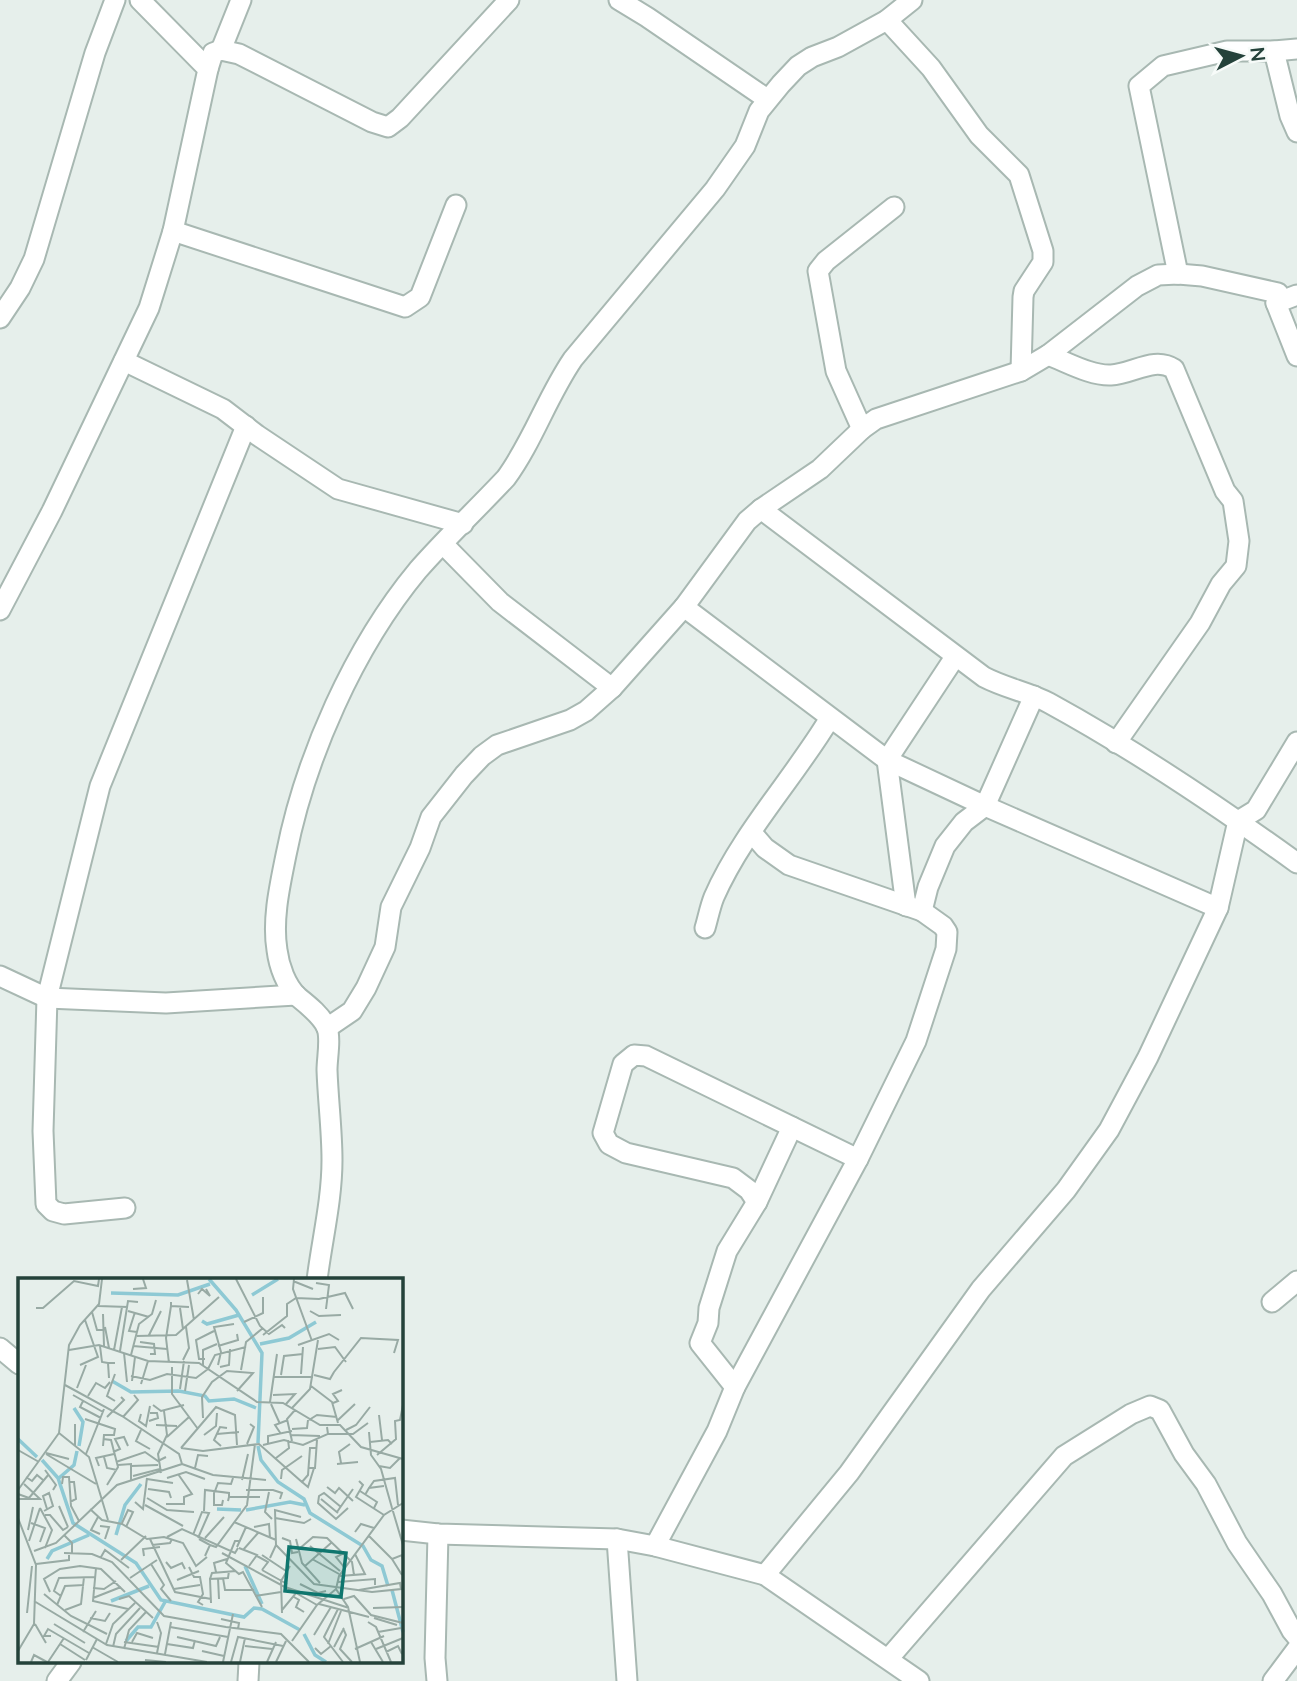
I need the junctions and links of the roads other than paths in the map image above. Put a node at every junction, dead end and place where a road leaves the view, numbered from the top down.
1 (115, 0) edge
2 (140, 0) edge
3 (240, 0) edge
4 (509, 0) edge
5 (619, 0) edge
6 (912, 0) edge
7 (887, 20) junction
8 (1297, 48) edge
9 (221, 50) junction
10 (1274, 51) junction
11 (208, 69) junction
12 (766, 99) junction
13 (1297, 132) edge
14 (456, 205) dead end
15 (894, 207) dead end
16 (173, 231) junction
17 (1178, 274) junction
18 (1297, 295) edge
19 (1276, 303) junction
20 (0, 318) edge
21 (1048, 355) junction
22 (1297, 356) edge
23 (124, 361) junction
24 (1021, 371) junction
25 (246, 426) junction
26 (862, 429) junction
27 (761, 509) junction
28 (463, 524) junction
29 (443, 544) junction
30 (684, 607) junction
31 (0, 610) edge
32 (955, 657) junction
33 (612, 688) junction
34 (1034, 696) junction
35 (830, 718) junction
36 (1297, 742) edge
37 (1116, 743) junction
38 (887, 760) junction
39 (985, 806) junction
40 (1238, 821) junction
41 (752, 833) junction
42 (1297, 863) edge
43 (1218, 908) junction
44 (914, 909) junction
45 (705, 928) dead end
46 (0, 976) edge
47 (296, 995) junction
48 (47, 998) junction
49 (327, 1028) junction
50 (792, 1127) junction
51 (858, 1159) junction
52 (757, 1202) junction
53 (124, 1208) dead end
54 (317, 1278) edge
55 (1297, 1281) edge
56 (1272, 1302) dead end
57 (0, 1348) edge
58 (18, 1363) edge
59 (734, 1387) junction
60 (402, 1530) edge
61 (438, 1534) junction
62 (617, 1539) junction
63 (655, 1546) junction
64 (765, 1575) junction
65 (1297, 1637) edge
66 (1297, 1649) edge
67 (890, 1658) junction
68 (70, 1664) edge
69 (57, 1681) edge
70 (437, 1681) edge
71 (627, 1681) edge
72 (919, 1681) edge
73 (1273, 1681) edge

1 - 20 street
2 - 11 street
3 - 9 street
4 - 9 street
5 - 12 street
6 - 7 street
7 - 12 street
7 - 24 street
8 - 10 street
9 - 11 street
10 - 13 street
10 - 17 street
11 - 16 street
12 - 28 street
14 - 16 street
15 - 26 street
16 - 23 street
17 - 19 street
17 - 21 street
18 - 19 street
19 - 22 street
21 - 24 street
21 - 37 street
23 - 25 street
23 - 31 street
24 - 26 street
25 - 28 street
25 - 48 street
26 - 27 street
27 - 30 street
27 - 32 street
28 - 29 street
29 - 33 street
29 - 47 street
30 - 33 street
30 - 35 street
32 - 34 street
32 - 38 street
33 - 49 street
34 - 37 street
34 - 39 street
35 - 38 street
35 - 41 street
36 - 40 street
37 - 40 street
38 - 39 street
38 - 44 street
39 - 43 street
39 - 44 street
40 - 42 street
40 - 43 street
41 - 44 street
41 - 45 street
43 - 64 street
44 - 51 street
46 - 48 street
47 - 48 street
47 - 49 street
48 - 53 street
49 - 54 street
50 - 51 street
50 - 52 street
50 - 52 street
51 - 59 street
52 - 59 street
55 - 56 street
57 - 58 street
59 - 63 street
60 - 61 street
61 - 62 street
61 - 70 street
62 - 63 street
62 - 71 street
63 - 64 street
64 - 67 street
65 - 67 street
66 - 73 street
67 - 72 street
68 - 69 street

